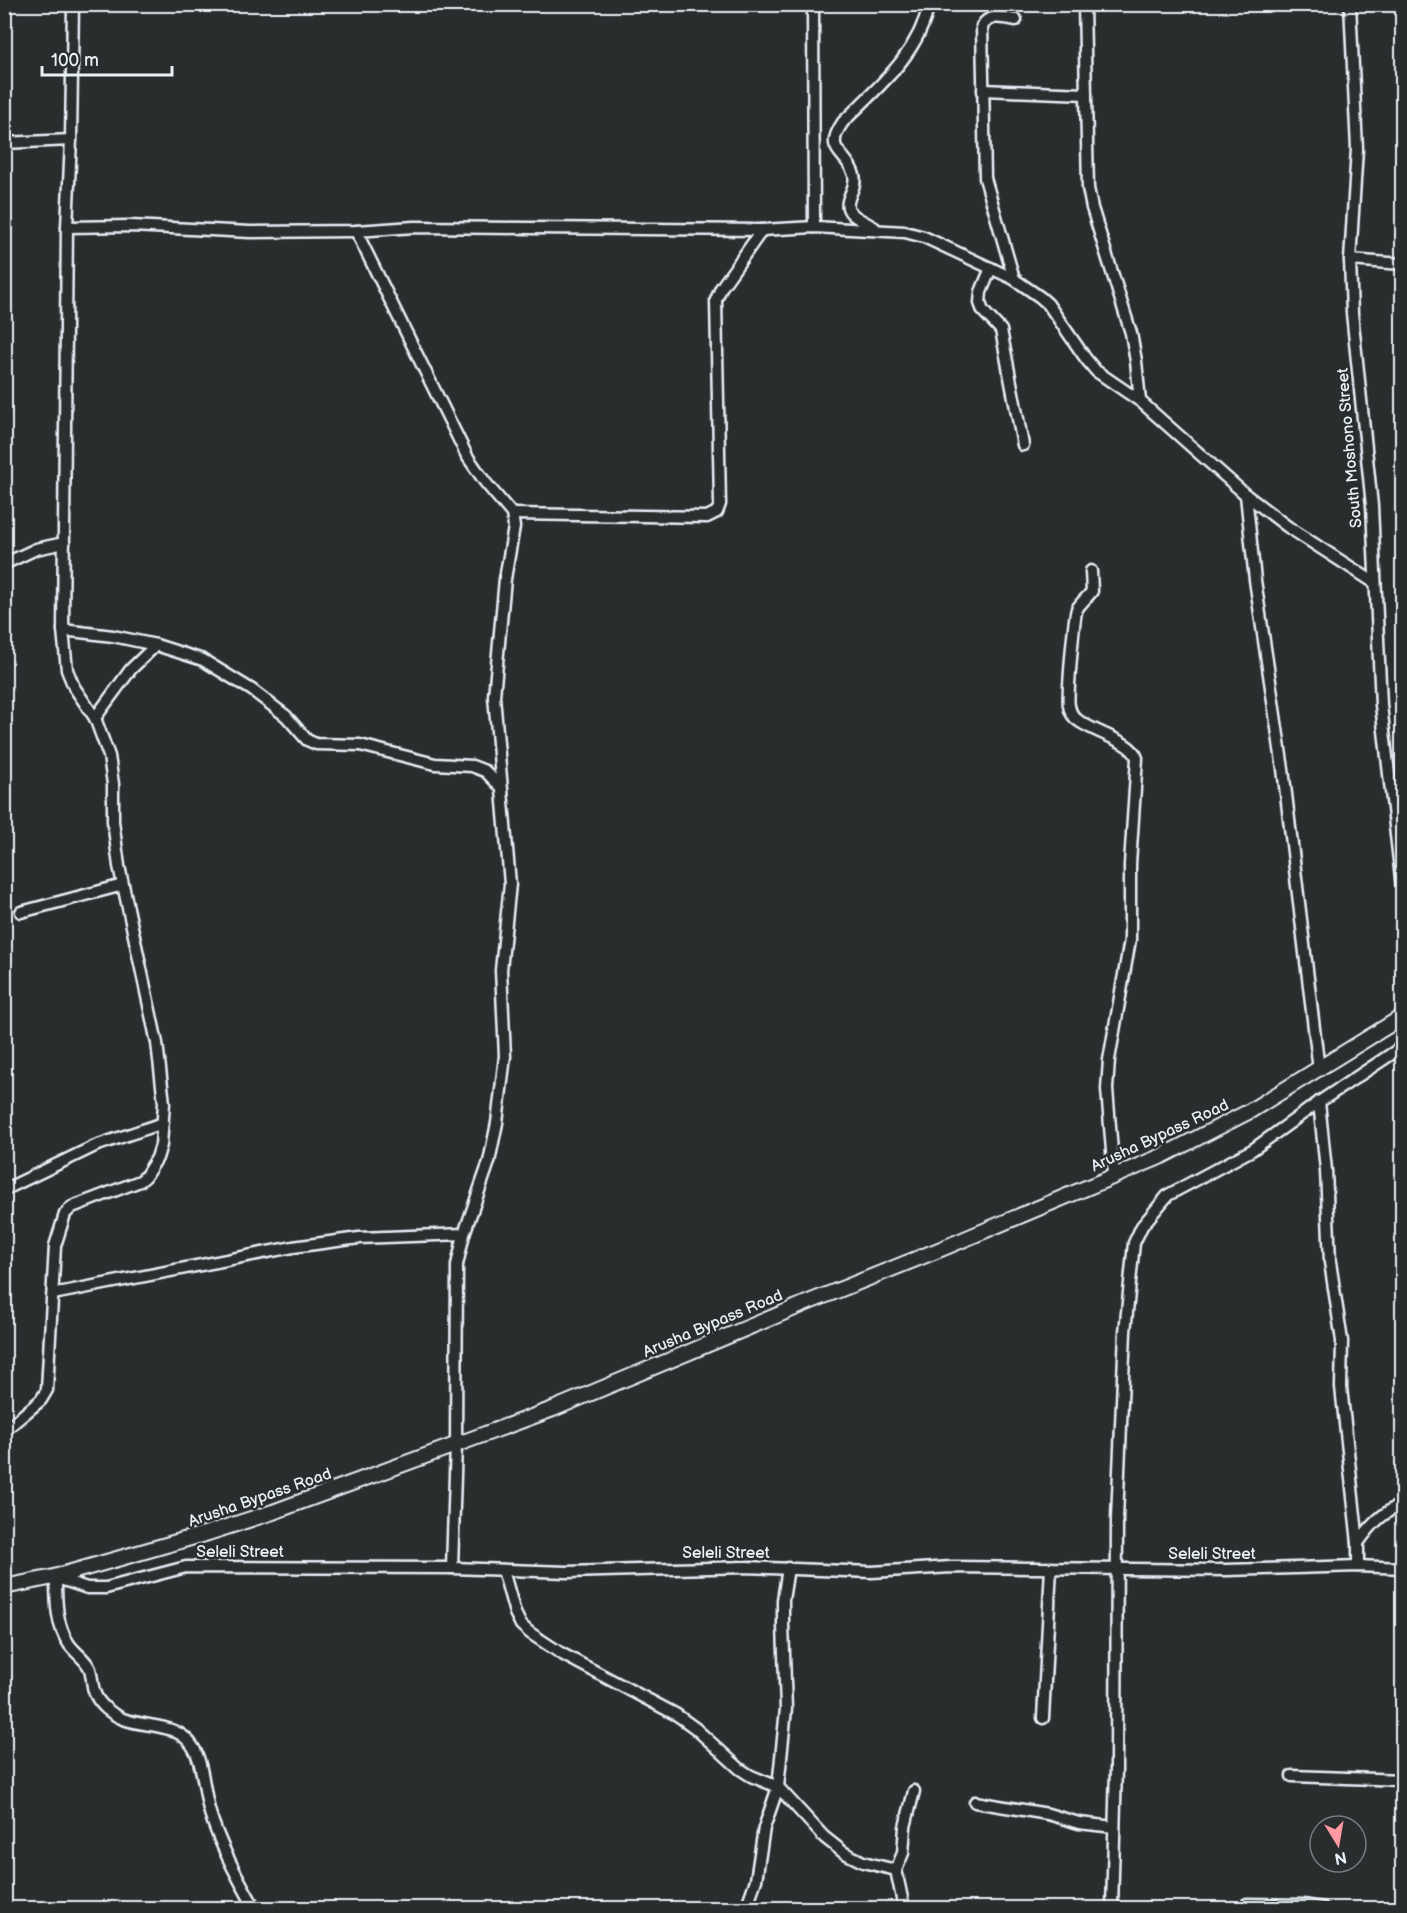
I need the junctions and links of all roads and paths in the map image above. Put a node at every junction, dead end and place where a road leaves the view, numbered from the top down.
1 (73, 4) edge
2 (813, 4) edge
3 (929, 4) edge
4 (1084, 4) edge
5 (1350, 4) edge
6 (1016, 20) dead end
7 (983, 90) junction
8 (1086, 94) junction
9 (72, 140) junction
10 (4, 143) edge
11 (67, 227) junction
12 (814, 227) junction
13 (878, 229) junction
14 (762, 230) junction
15 (356, 231) junction
16 (1350, 260) junction
17 (1402, 264) edge
18 (991, 268) junction
19 (1014, 279) junction
20 (1140, 401) junction
21 (1023, 445) dead end
22 (1246, 495) junction
23 (512, 514) junction
24 (64, 543) junction
25 (4, 564) edge
26 (1091, 571) dead end
27 (1375, 583) junction
28 (63, 630) junction
29 (156, 645) junction
30 (96, 718) junction
31 (501, 788) junction
32 (123, 885) junction
33 (1402, 887) edge
34 (21, 912) dead end
35 (1402, 1017) edge
36 (1402, 1047) edge
37 (1319, 1070) junction
38 (1319, 1102) junction
39 (163, 1123) junction
40 (1114, 1176) junction
41 (4, 1190) edge
42 (464, 1234) junction
43 (53, 1294) junction
44 (4, 1431) edge
45 (456, 1444) junction
46 (1402, 1504) edge
47 (1358, 1543) junction
48 (1358, 1566) junction
49 (788, 1568) junction
50 (1051, 1568) junction
51 (1402, 1568) edge
52 (452, 1569) junction
53 (1118, 1569) junction
54 (503, 1570) junction
55 (55, 1578) junction
56 (4, 1587) edge
57 (1043, 1718) dead end
58 (1292, 1776) dead end
59 (1402, 1780) edge
60 (778, 1786) junction
61 (914, 1791) dead end
62 (975, 1802) dead end
63 (1114, 1827) junction
64 (896, 1870) junction
65 (1247, 1904) dead end
66 (255, 1908) edge
67 (746, 1908) edge
68 (904, 1908) edge
69 (1112, 1908) edge
70 (1323, 1908) edge

1 - 9 street
2 - 12 street
3 - 13 street
4 - 8 street
5 - 16 street, South Moshono Street
6 - 7 street
7 - 8 street
7 - 19 street
8 - 20 street
9 - 10 street
9 - 11 street
11 - 15 street
11 - 24 street
12 - 13 street
12 - 14 street
13 - 18 street
14 - 15 street
14 - 23 street
15 - 23 street
16 - 17 street
16 - 27 street, South Moshono Street
18 - 19 street
18 - 21 street
19 - 20 street
20 - 22 street
22 - 27 street
22 - 37 street
23 - 31 street
24 - 25 street
24 - 28 street
26 - 40 street
27 - 33 street, South Moshono Street
28 - 29 street
28 - 30 street
29 - 30 street
29 - 31 street
30 - 32 street
31 - 42 street
32 - 34 street
32 - 39 street
35 - 37 main road, Arusha Bypass Road
36 - 38 street
37 - 40 main road, Arusha Bypass Road
38 - 47 street
38 - 53 street
39 - 41 street
39 - 43 street
40 - 45 main road, Arusha Bypass Road
42 - 43 street
42 - 45 street
43 - 44 street
45 - 52 street
45 - 55 main road, Arusha Bypass Road
46 - 47 street
47 - 48 street
48 - 51 street, Seleli Street
48 - 53 street, Seleli Street
49 - 50 street, Seleli Street
49 - 54 street, Seleli Street
49 - 60 street
50 - 53 street, Seleli Street
50 - 57 street
52 - 54 street, Seleli Street
52 - 55 street, Seleli Street
53 - 63 street
54 - 60 street
55 - 56 main road, Arusha Bypass Road
55 - 66 street
58 - 59 street
60 - 64 street
60 - 67 street
61 - 64 street
62 - 63 street
63 - 69 street
64 - 68 street
65 - 70 street

